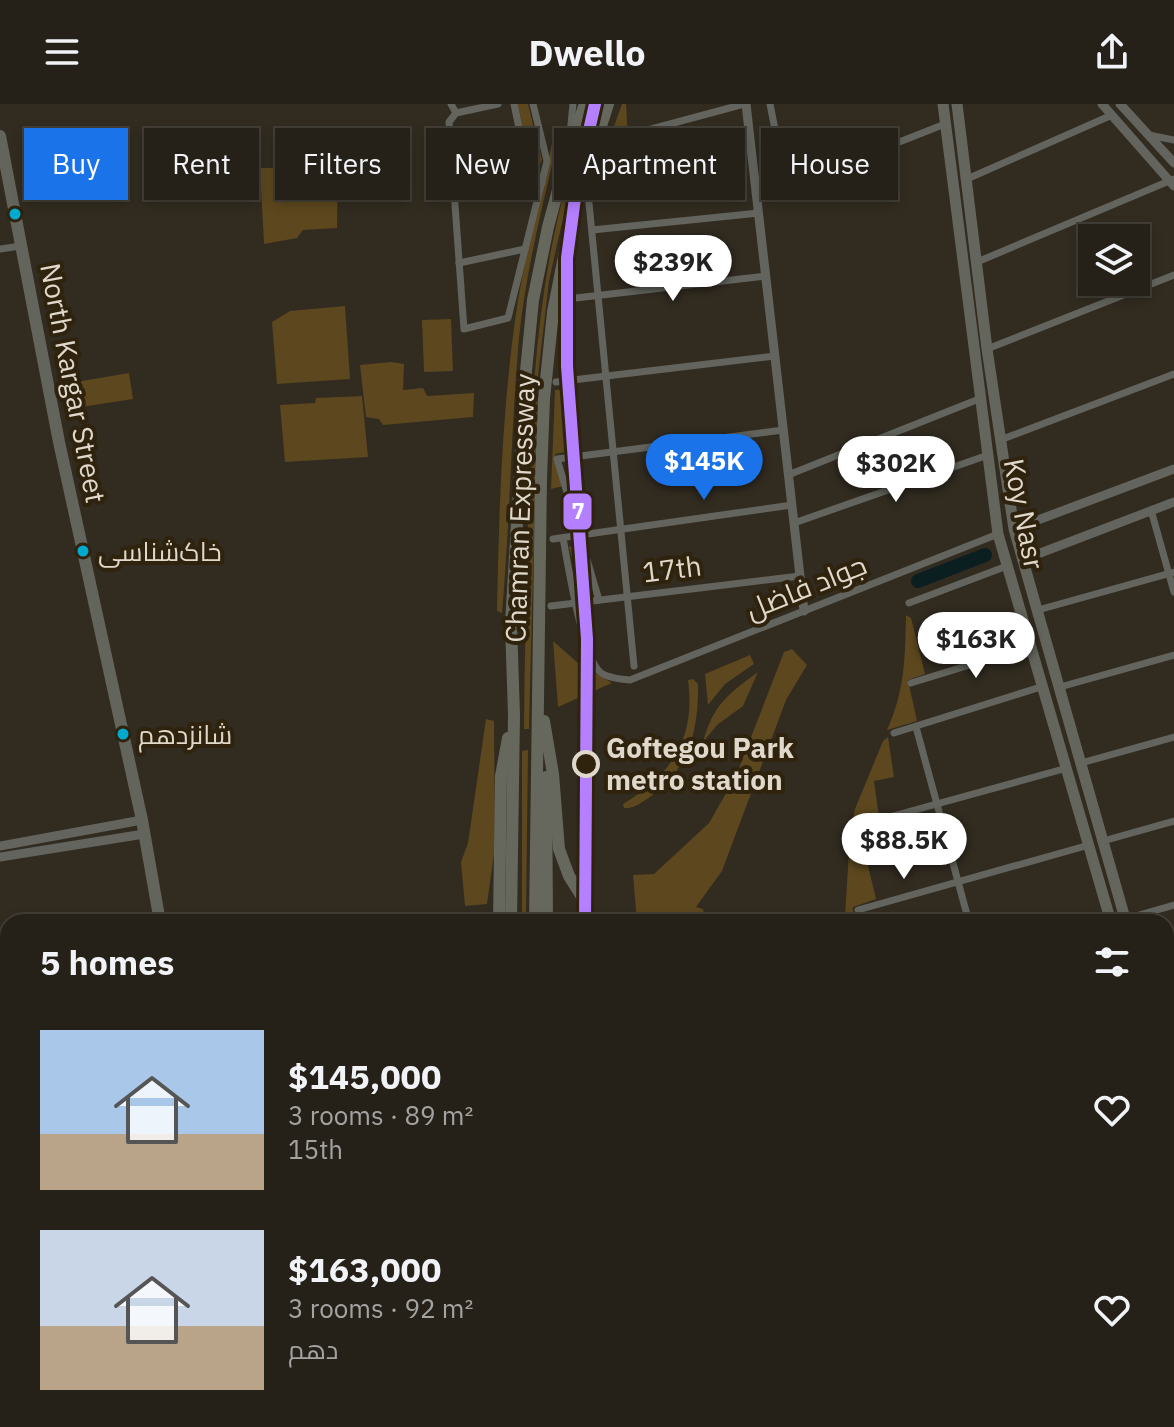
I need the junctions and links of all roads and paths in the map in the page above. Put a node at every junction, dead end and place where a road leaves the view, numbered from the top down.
1 (451, 104) edge
2 (498, 104) edge
3 (514, 104) edge
4 (533, 104) edge
5 (573, 104) edge
6 (585, 104) edge
7 (608, 104) edge
8 (745, 104) edge
9 (770, 104) edge
10 (943, 104) edge
11 (957, 104) edge
12 (1102, 104) edge
13 (1120, 104) edge
14 (456, 113) junction
15 (1112, 115) junction
16 (945, 124) junction
17 (449, 128) edge
18 (519, 128) edge
19 (571, 128) edge
20 (576, 128) edge
21 (655, 128) edge
22 (775, 128) edge
23 (1148, 134) junction
24 (0, 136) edge
25 (1174, 140) edge
26 (898, 142) edge
27 (751, 146) junction
28 (745, 147) edge
29 (1174, 163) edge
30 (4, 173) edge
31 (967, 179) junction
32 (538, 181) edge
33 (1173, 182) edge
34 (542, 183) junction
35 (761, 196) edge
36 (757, 198) junction
37 (454, 200) edge
38 (556, 200) edge
39 (589, 203) dead end
40 (759, 213) junction
41 (592, 230) junction
42 (21, 246) junction
43 (0, 249) edge
44 (525, 249) junction
45 (977, 262) junction
46 (459, 263) junction
47 (1174, 275) edge
48 (766, 276) junction
49 (598, 296) junction
50 (576, 298) dead end
51 (987, 349) junction
52 (775, 356) junction
53 (1174, 374) edge
54 (606, 376) junction
55 (556, 382) dead end
56 (979, 399) junction
57 (783, 430) junction
58 (1000, 440) junction
59 (613, 452) junction
60 (988, 455) junction
61 (1174, 469) edge
62 (788, 475) junction
63 (1174, 502) edge
64 (792, 505) junction
65 (1151, 510) junction
66 (794, 523) junction
67 (621, 529) junction
68 (1014, 529) junction
69 (998, 534) junction
70 (580, 535) junction
71 (563, 538) junction
72 (553, 539) dead end
73 (1022, 560) junction
74 (1007, 566) junction
75 (1171, 572) edge
76 (800, 576) junction
77 (1174, 592) edge
78 (628, 597) junction
79 (599, 600) junction
80 (576, 603) junction
81 (909, 603) dead end
82 (551, 606) dead end
83 (1038, 610) junction
84 (804, 611) junction
85 (1032, 646) junction
86 (1174, 655) edge
87 (634, 666) dead end
88 (539, 679) junction
89 (911, 683) dead end
90 (1044, 686) junction
91 (1060, 687) junction
92 (514, 715) junction
93 (544, 721) junction
94 (916, 727) junction
95 (894, 733) dead end
96 (1174, 737) edge
97 (1081, 763) junction
98 (1067, 768) junction
99 (937, 806) junction
100 (142, 820) junction
101 (1174, 821) edge
102 (864, 824) dead end
103 (144, 834) junction
104 (1103, 841) junction
105 (1089, 845) junction
106 (0, 846) edge
107 (0, 857) edge
108 (958, 882) junction
109 (1174, 905) edge
110 (858, 910) dead end
111 (159, 914) edge
112 (499, 914) edge
113 (511, 914) edge
114 (535, 914) edge
115 (547, 914) edge
116 (588, 914) edge
117 (967, 914) edge
118 (1109, 914) edge
119 (1124, 914) edge
120 (1145, 914) edge

1 - 14 street
2 - 14 street
3 - 18 street
4 - 34 street
5 - 19 street
6 - 20 highway, Chamran Expressway
7 - 88 highway, Chamran Expressway
8 - 21 street
8 - 27 street
9 - 22 street
10 - 16 main road, Koy Nasr
11 - 31 main road, Koy Nasr
12 - 15 street
13 - 23 street
14 - 17 street
15 - 31 street
15 - 33 street
16 - 26 street
16 - 56 main road, Koy Nasr
23 - 25 street
23 - 29 street
24 - 30 main road, North Kargar Street
27 - 28 street
27 - 36 street
30 - 42 main road, North Kargar Street
31 - 45 main road, Koy Nasr
32 - 34 street
33 - 45 street
34 - 44 street
35 - 36 street
36 - 40 street
37 - 46 street
38 - 92 highway, Chamran Expressway
39 - 41 street
40 - 41 street
40 - 48 street
41 - 49 street
42 - 43 street
42 - 100 main road, North Kargar Street
44 - 46 street
44 - 46 street
45 - 51 main road, Koy Nasr
47 - 51 street
48 - 49 street
48 - 52 street
49 - 50 street
49 - 54 street
51 - 58 main road, Koy Nasr
52 - 54 street
52 - 57 street
53 - 58 street
54 - 55 street
54 - 59 street
56 - 60 main road, Koy Nasr
56 - 62 street
57 - 59 street
57 - 62 street
58 - 68 main road, Koy Nasr
59 - 67 street
59 - 70 street
60 - 66 street
60 - 69 main road, Koy Nasr
61 - 68 street
62 - 64 street
63 - 65 street
64 - 66 street
64 - 67 street
65 - 73 street
65 - 75 street
66 - 76 street
67 - 70 street
67 - 78 street
68 - 73 main road, Koy Nasr
69 - 74 main road, Koy Nasr
69 - 84 street, جواد فاضل
70 - 71 street
70 - 79 street
71 - 72 street
71 - 80 street
73 - 83 main road, Koy Nasr
74 - 81 street
74 - 85 main road, Koy Nasr
75 - 77 street
75 - 83 street
76 - 78 street, 17th
76 - 84 street
78 - 79 street, 17th
78 - 87 street
79 - 80 street, 17th
80 - 82 street, 17th
80 - 84 street, جواد فاضل
83 - 91 main road, Koy Nasr
85 - 89 street
85 - 90 main road, Koy Nasr
86 - 91 street
88 - 93 highway
88 - 114 highway, Chamran Expressway
90 - 94 street
90 - 98 main road, Koy Nasr
91 - 97 main road, Koy Nasr
92 - 112 highway
92 - 113 highway, Chamran Expressway
93 - 115 highway
93 - 116 highway
94 - 95 street
94 - 99 street
96 - 97 street
97 - 104 main road, Koy Nasr
98 - 99 street
98 - 105 main road, Koy Nasr
99 - 102 street
99 - 108 street
100 - 103 main road, North Kargar Street
100 - 106 street
101 - 104 street
103 - 107 street
103 - 111 main road, North Kargar Street
104 - 119 main road, Koy Nasr
105 - 108 street
105 - 118 main road, Koy Nasr
108 - 110 street
108 - 117 street
109 - 120 street

